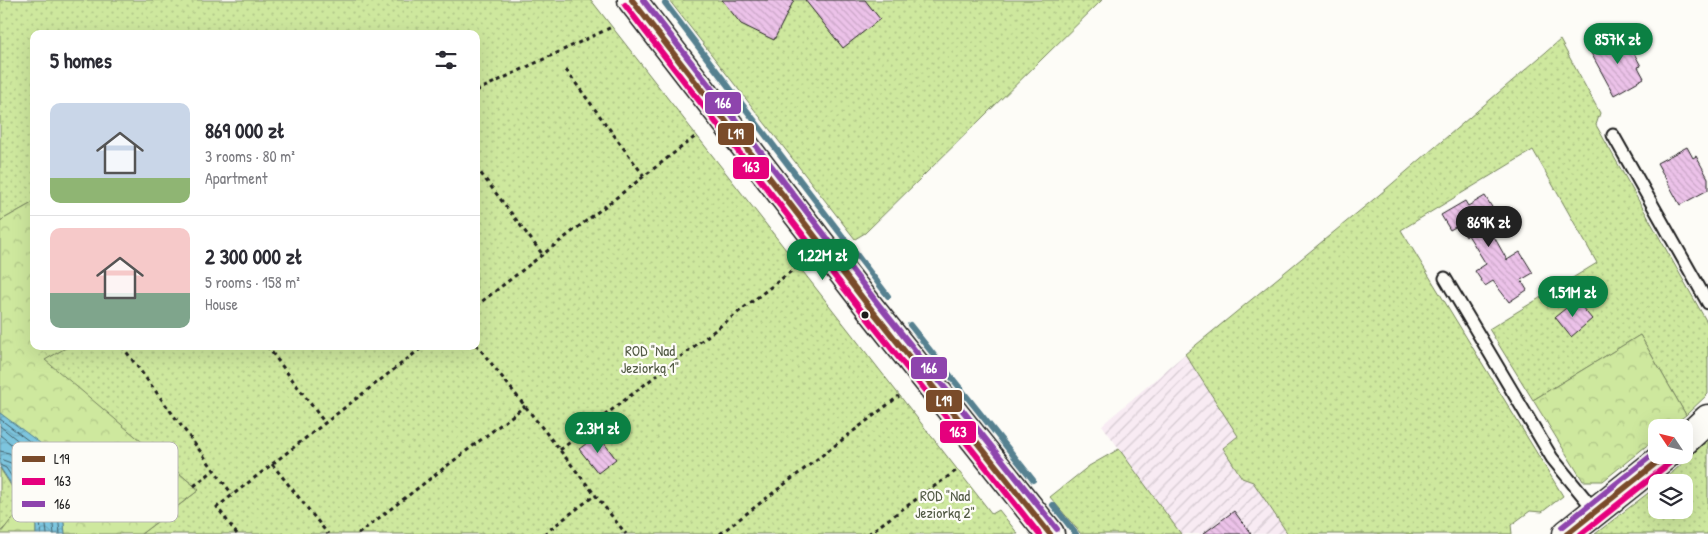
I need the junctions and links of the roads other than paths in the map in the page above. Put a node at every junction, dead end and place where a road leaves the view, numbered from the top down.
1 (641, 3) edge
2 (1614, 135) dead end
3 (1445, 278) dead end
4 (1708, 303) edge
5 (1708, 419) edge
6 (1693, 433) edge
7 (1655, 464) edge
8 (1596, 512) junction
9 (1050, 534) edge
10 (1567, 534) edge

1 - 9 street
2 - 4 lane
3 - 8 lane
5 - 6 street
7 - 8 street
8 - 10 street

